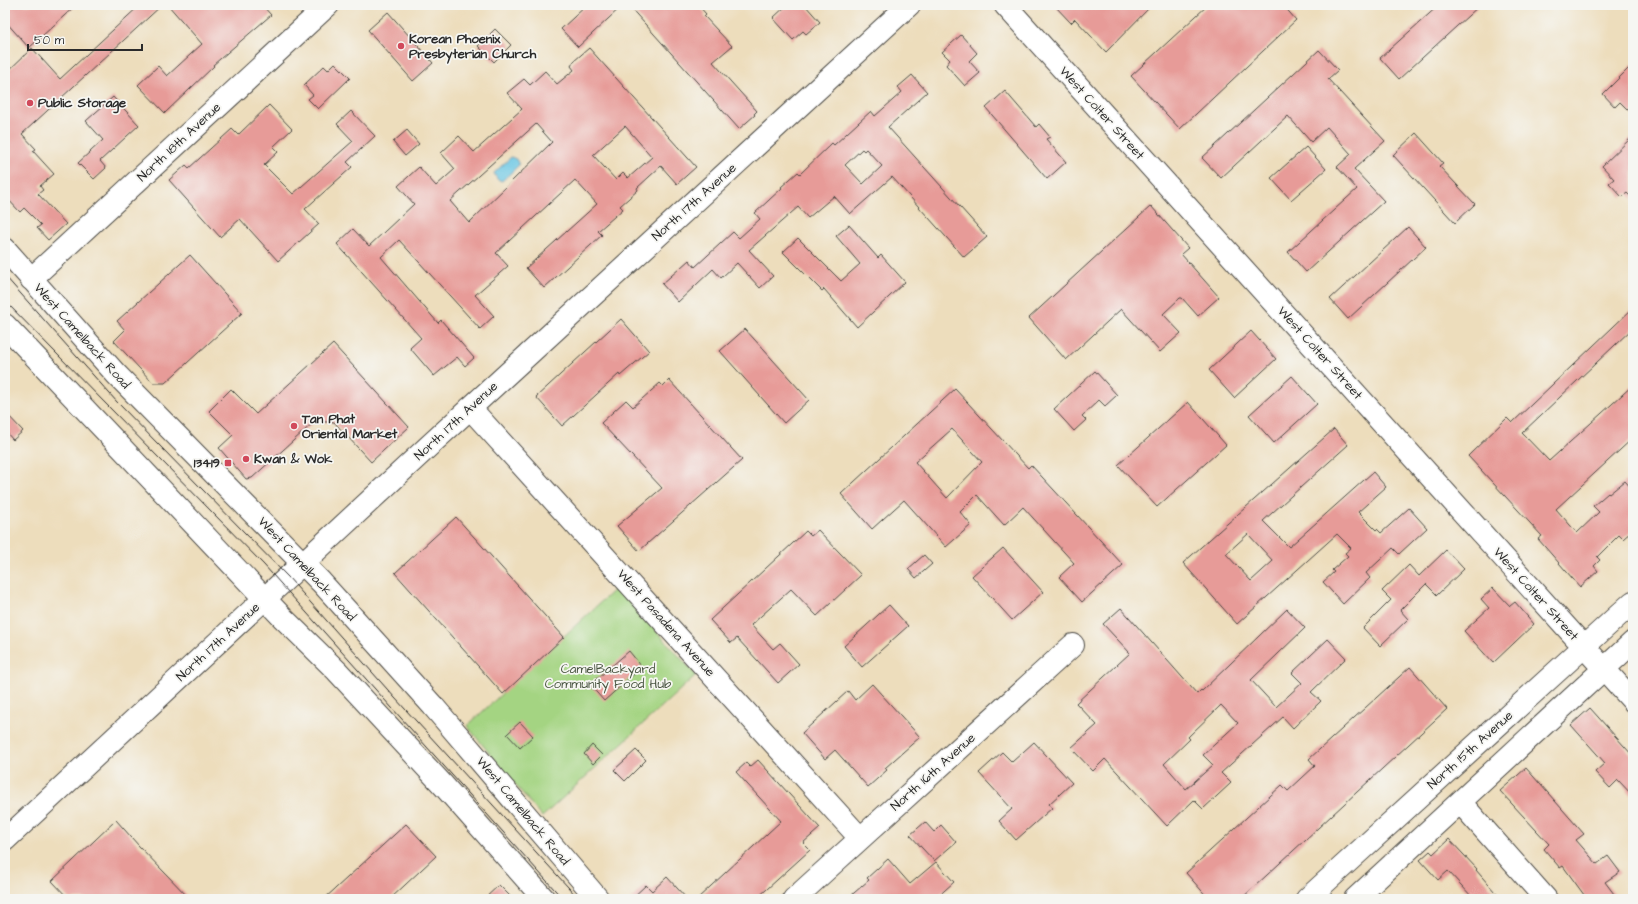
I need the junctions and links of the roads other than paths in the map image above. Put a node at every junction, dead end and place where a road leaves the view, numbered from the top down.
1 (328, 5) edge
2 (910, 5) edge
3 (1005, 5) edge
4 (5, 249) edge
5 (31, 279) junction
6 (5, 325) edge
7 (470, 408) junction
8 (303, 563) junction
9 (265, 599) junction
10 (1633, 602) edge
11 (1633, 642) edge
12 (1073, 645) dead end
13 (1584, 647) junction
14 (1604, 669) junction
15 (1633, 701) edge
16 (1460, 802) junction
17 (860, 838) junction
18 (5, 840) edge
19 (544, 899) edge
20 (598, 899) edge
21 (794, 899) edge
22 (1307, 899) edge
23 (1355, 899) edge
24 (1546, 899) edge

1 - 5 street, North 18th Avenue
2 - 7 street, North 17th Avenue
3 - 13 street, West Colter Street
4 - 5 street, West Camelback Road
5 - 8 street, West Camelback Road
6 - 9 street
7 - 8 street, North 17th Avenue
7 - 17 street, West Pasadena Avenue
8 - 9 street, North 17th Avenue
8 - 20 street, West Camelback Road
9 - 18 street, North 17th Avenue
9 - 19 street
10 - 13 street, North 15th Avenue
11 - 14 street
12 - 17 street, North 16th Avenue
13 - 14 street, West Colter Street
13 - 22 street, North 15th Avenue
14 - 15 street, West Colter Street
14 - 16 street
16 - 23 street
16 - 24 street
17 - 21 street, North 16th Avenue

